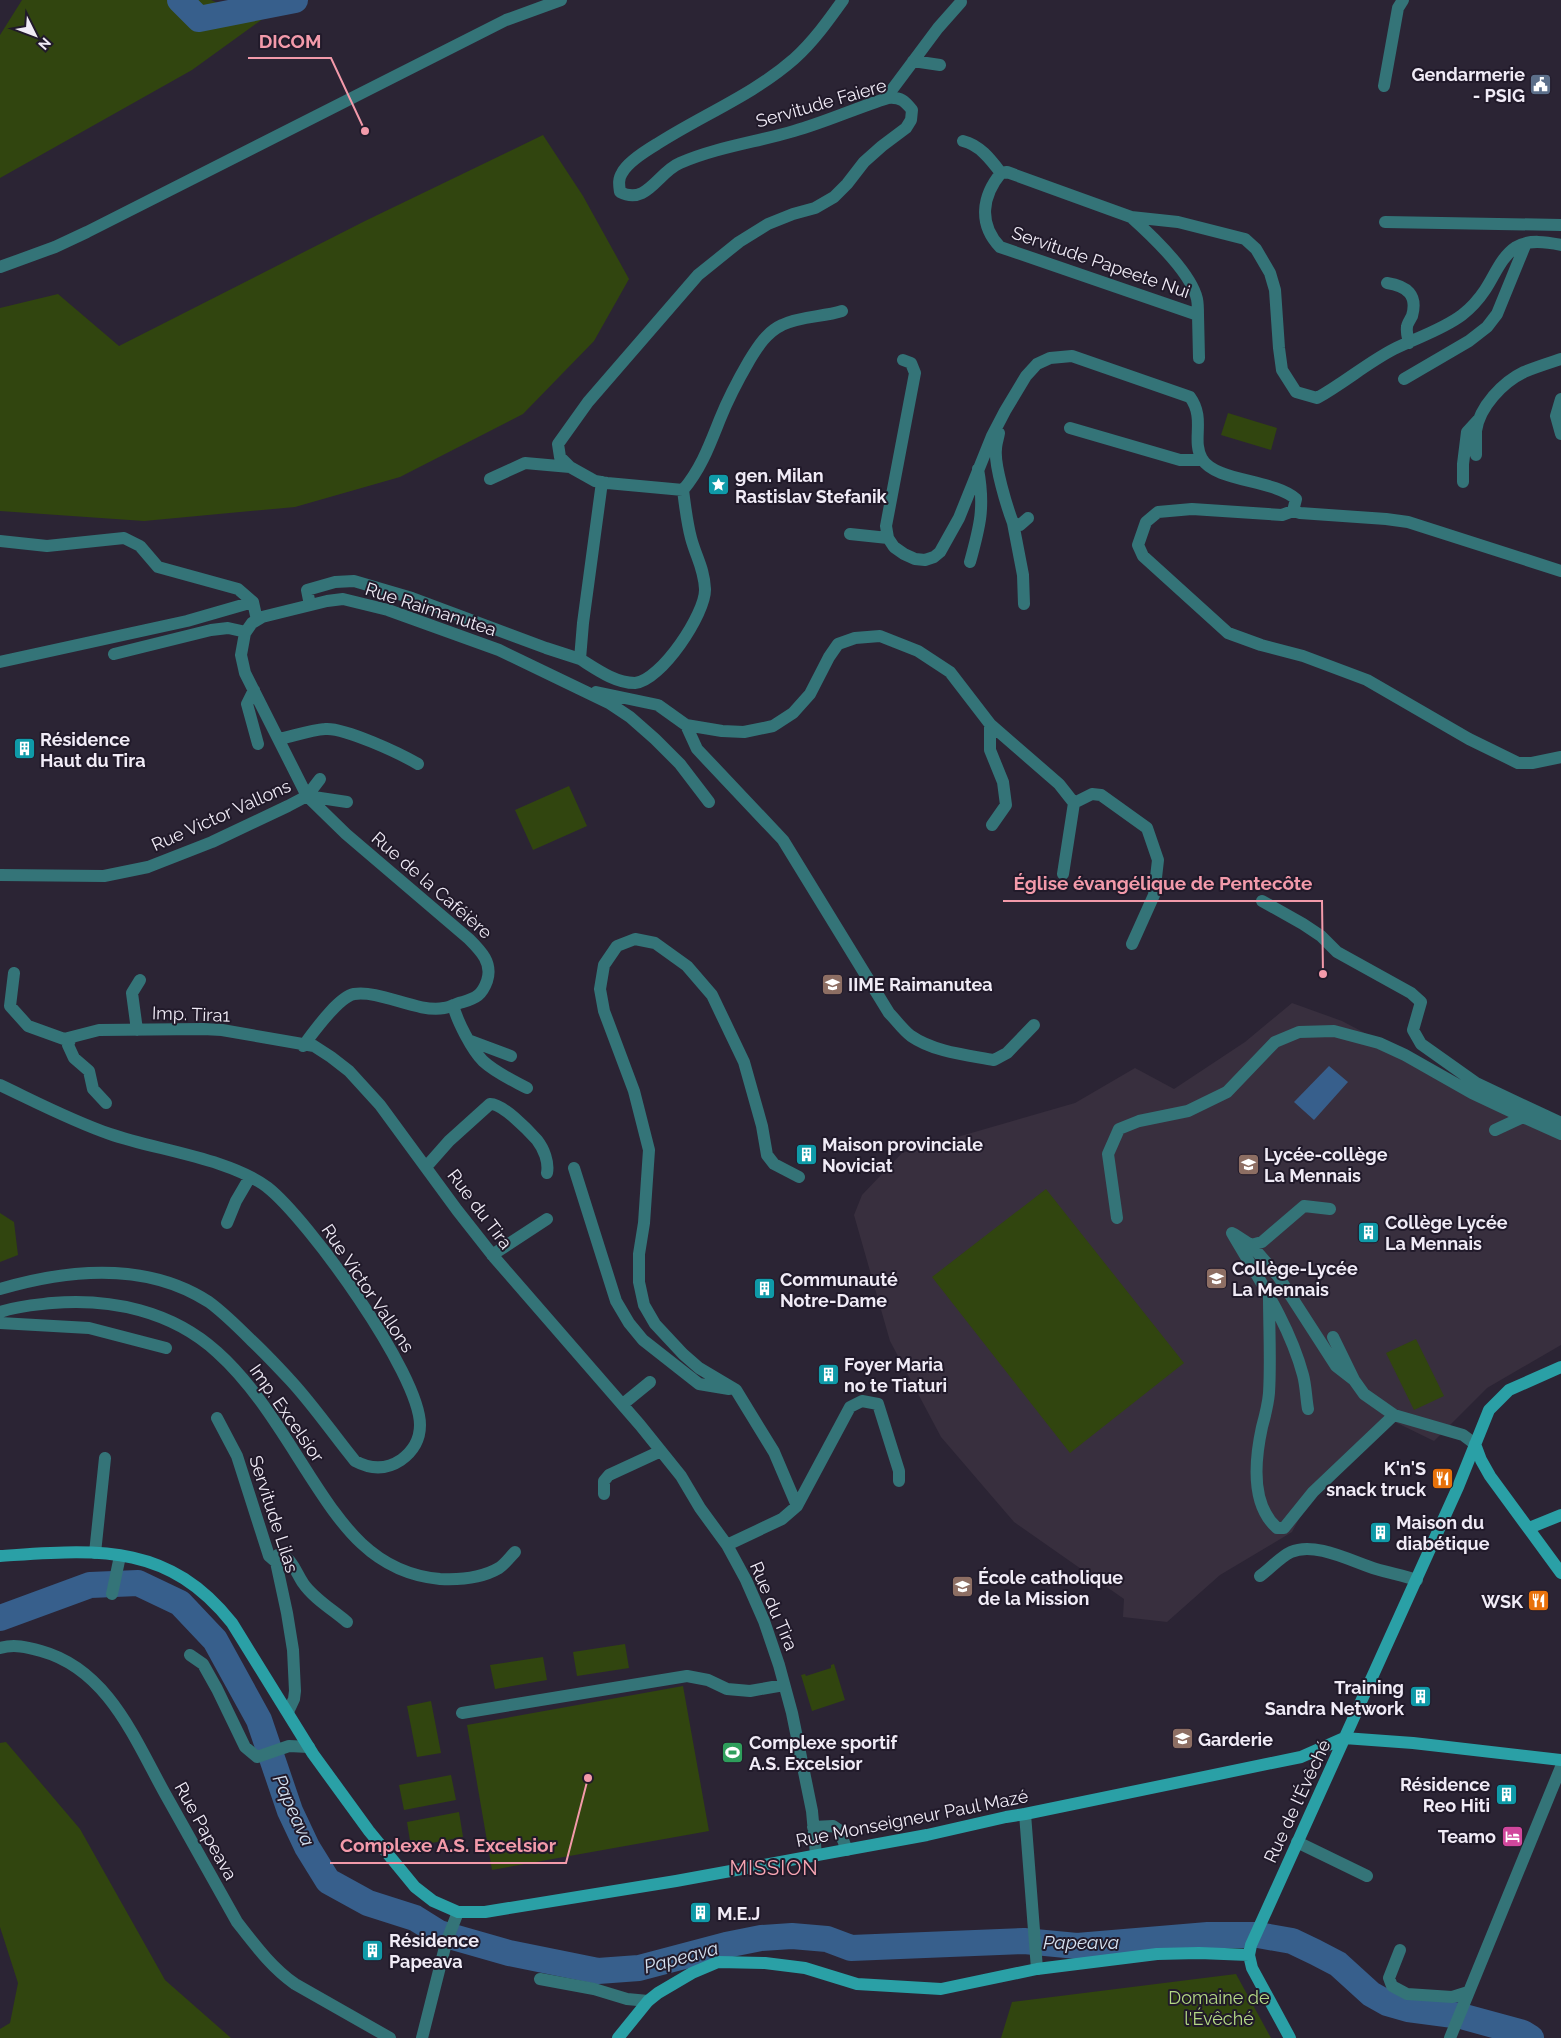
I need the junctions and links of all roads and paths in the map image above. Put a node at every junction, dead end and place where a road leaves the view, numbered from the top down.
1 (561, 0) edge
2 (843, 0) edge
3 (1403, 0) edge
4 (961, 2) dead end
5 (913, 61) junction
6 (940, 65) dead end
7 (1384, 86) dead end
8 (885, 99) junction
9 (963, 141) dead end
10 (1001, 173) junction
11 (1131, 217) junction
12 (1385, 222) dead end
13 (1561, 225) edge
14 (1526, 243) junction
15 (1561, 245) edge
16 (0, 267) edge
17 (1386, 283) dead end
18 (842, 311) dead end
19 (1198, 315) junction
20 (1408, 343) junction
21 (1199, 358) dead end
22 (1561, 358) edge
23 (903, 360) dead end
24 (1404, 378) dead end
25 (1561, 398) edge
26 (1004, 414) junction
27 (1482, 414) junction
28 (1070, 428) dead end
29 (1561, 434) edge
30 (1476, 455) dead end
31 (1203, 460) junction
32 (570, 467) junction
33 (978, 469) junction
34 (490, 479) dead end
35 (602, 482) junction
36 (1463, 482) dead end
37 (683, 490) junction
38 (1293, 511) junction
39 (1028, 518) dead end
40 (1013, 523) junction
41 (850, 534) dead end
42 (888, 538) junction
43 (0, 541) edge
44 (970, 562) dead end
45 (1561, 571) edge
46 (253, 602) junction
47 (1024, 604) dead end
48 (310, 605) junction
49 (257, 620) junction
50 (246, 632) junction
51 (114, 654) dead end
52 (580, 659) junction
53 (0, 662) edge
54 (254, 690) junction
55 (589, 693) junction
56 (990, 724) junction
57 (686, 725) junction
58 (279, 739) junction
59 (258, 744) dead end
60 (1561, 757) edge
61 (418, 764) dead end
62 (320, 779) dead end
63 (307, 796) junction
64 (347, 802) dead end
65 (709, 802) dead end
66 (1074, 803) junction
67 (992, 825) dead end
68 (1063, 874) dead end
69 (0, 875) edge
70 (1262, 902) dead end
71 (1132, 944) dead end
72 (14, 973) dead end
73 (140, 980) dead end
74 (453, 1005) junction
75 (1034, 1025) dead end
76 (137, 1030) junction
77 (74, 1037) junction
78 (470, 1041) junction
79 (303, 1046) junction
80 (511, 1056) dead end
81 (0, 1085) edge
82 (527, 1088) dead end
83 (106, 1103) dead end
84 (1522, 1117) junction
85 (1561, 1123) edge
86 (1495, 1130) dead end
87 (1561, 1134) edge
88 (426, 1167) junction
89 (574, 1168) dead end
90 (547, 1173) dead end
91 (250, 1177) junction
92 (800, 1177) dead end
93 (1330, 1209) dead end
94 (1117, 1218) dead end
95 (547, 1219) dead end
96 (227, 1223) dead end
97 (1251, 1245) junction
98 (492, 1255) junction
99 (0, 1289) edge
100 (1270, 1297) junction
101 (0, 1312) edge
102 (0, 1323) edge
103 (1333, 1337) dead end
104 (166, 1348) dead end
105 (1561, 1367) edge
106 (1354, 1380) junction
107 (650, 1382) dead end
108 (736, 1390) junction
109 (623, 1404) junction
110 (1308, 1409) dead end
111 (1394, 1415) junction
112 (217, 1418) dead end
113 (1475, 1444) junction
114 (661, 1452) junction
115 (104, 1458) dead end
116 (899, 1481) dead end
117 (604, 1494) dead end
118 (797, 1506) junction
119 (1561, 1515) edge
120 (1529, 1528) junction
121 (727, 1545) junction
122 (515, 1552) dead end
123 (95, 1553) junction
124 (0, 1556) edge
125 (120, 1556) junction
126 (276, 1562) junction
127 (1561, 1573) edge
128 (1260, 1576) dead end
129 (1417, 1580) junction
130 (112, 1594) dead end
131 (347, 1622) dead end
132 (0, 1648) edge
133 (190, 1655) dead end
134 (784, 1685) junction
135 (288, 1712) junction
136 (462, 1714) dead end
137 (1344, 1738) junction
138 (309, 1747) junction
139 (1561, 1760) edge
140 (1561, 1767) edge
141 (1025, 1814) junction
142 (813, 1827) junction
143 (1297, 1842) junction
144 (847, 1850) junction
145 (816, 1855) junction
146 (1367, 1876) dead end
147 (456, 1916) junction
148 (1250, 1950) junction
149 (1400, 1950) dead end
150 (1037, 1969) junction
151 (540, 1979) dead end
152 (1465, 1998) junction
153 (648, 2001) junction
154 (386, 2037) edge
155 (422, 2038) edge
156 (618, 2038) edge
157 (1290, 2038) edge
158 (1450, 2038) edge

1 - 16 street
2 - 8 street, Servitude Faiere
3 - 7 street
4 - 5 street
5 - 6 street
5 - 8 street
8 - 32 street, Servitude Faiere
9 - 10 street
10 - 11 street, Servitude Papeete Nui
10 - 19 street, Servitude Papeete Nui
11 - 19 street, Servitude Papeete Nui
11 - 20 street, Servitude Papeete Nui
12 - 13 street
14 - 15 street
14 - 20 street, Servitude Papeete Nui
14 - 24 street
17 - 20 street
18 - 37 street
19 - 21 street
22 - 27 street
23 - 42 street
25 - 29 street
26 - 31 street
26 - 33 street
26 - 40 street
27 - 30 street
27 - 36 street
28 - 31 street
31 - 38 street
32 - 34 street
32 - 35 street
33 - 42 street
33 - 44 street
35 - 37 street
35 - 52 street
37 - 52 street
38 - 45 street
38 - 60 street
39 - 40 street
40 - 47 street
41 - 42 street
43 - 46 street
46 - 49 street
46 - 53 street
48 - 49 street, Rue Raimanutea
48 - 52 street
48 - 55 street, Rue Raimanutea
49 - 50 street
50 - 51 street
50 - 54 street
54 - 58 street
54 - 59 street
55 - 57 street
55 - 65 street, Rue Raimanutea
56 - 57 street
56 - 66 street
56 - 67 street
57 - 75 street
58 - 61 street
58 - 63 street
62 - 63 street
63 - 64 street
63 - 69 street, Rue Victor Vallons
63 - 74 street, Rue de la Caféière
66 - 68 street
66 - 71 street
70 - 85 street
72 - 77 street
73 - 76 street
74 - 78 street
74 - 79 street, Rue de la Caféière
76 - 77 street, Imp. Tira1
76 - 79 street, Imp. Tira1
77 - 83 street
78 - 80 street
78 - 82 street
79 - 88 street, Rue du Tira
81 - 91 street, Rue Victor Vallons
84 - 86 street
84 - 87 street
84 - 94 street
88 - 90 street
88 - 98 street, Rue du Tira
89 - 108 street
91 - 96 street
91 - 99 street, Rue Victor Vallons
92 - 108 street
93 - 97 street
95 - 98 street
97 - 100 street
97 - 106 street
98 - 109 street, Rue du Tira
100 - 110 street
100 - 111 street
101 - 122 street, Imp. Excelsior
102 - 104 street
103 - 106 street
105 - 113 main road, Rue de l'Évêché
106 - 111 street
107 - 109 street
108 - 118 street
109 - 114 street, Rue du Tira
111 - 113 street
112 - 126 street, Servitude Lilas
113 - 120 main road
113 - 129 main road, Rue de l'Évêché
114 - 117 street
114 - 121 street, Rue du Tira
115 - 123 street
116 - 118 street
118 - 121 street
119 - 120 main road
120 - 127 main road
121 - 134 street, Rue du Tira
123 - 124 main road, Rue Monseigneur Paul Mazé
123 - 125 main road, Rue Monseigneur Paul Mazé
125 - 130 street
125 - 135 main road, Rue Monseigneur Paul Mazé
126 - 131 street
126 - 135 street, Servitude Lilas
128 - 129 street
129 - 137 main road, Rue de l'Évêché
132 - 154 street, Rue Papeava
133 - 138 street
134 - 136 street
134 - 142 street, Rue du Tira
135 - 138 main road, Rue Monseigneur Paul Mazé
137 - 139 main road
137 - 141 main road, Rue Monseigneur Paul Mazé
137 - 143 main road, Rue de l'Évêché
138 - 147 main road, Rue Monseigneur Paul Mazé
140 - 152 street
141 - 144 main road, Rue Monseigneur Paul Mazé
141 - 150 street
142 - 144 street
142 - 145 street, Rue du Tira
143 - 146 street
143 - 148 main road, Rue de l'Évêché
144 - 145 main road, Rue Monseigneur Paul Mazé
145 - 147 main road, Rue Monseigneur Paul Mazé
147 - 155 street
148 - 150 main road
148 - 157 main road
149 - 152 street
150 - 153 main road
151 - 153 street
152 - 158 street
153 - 156 main road

